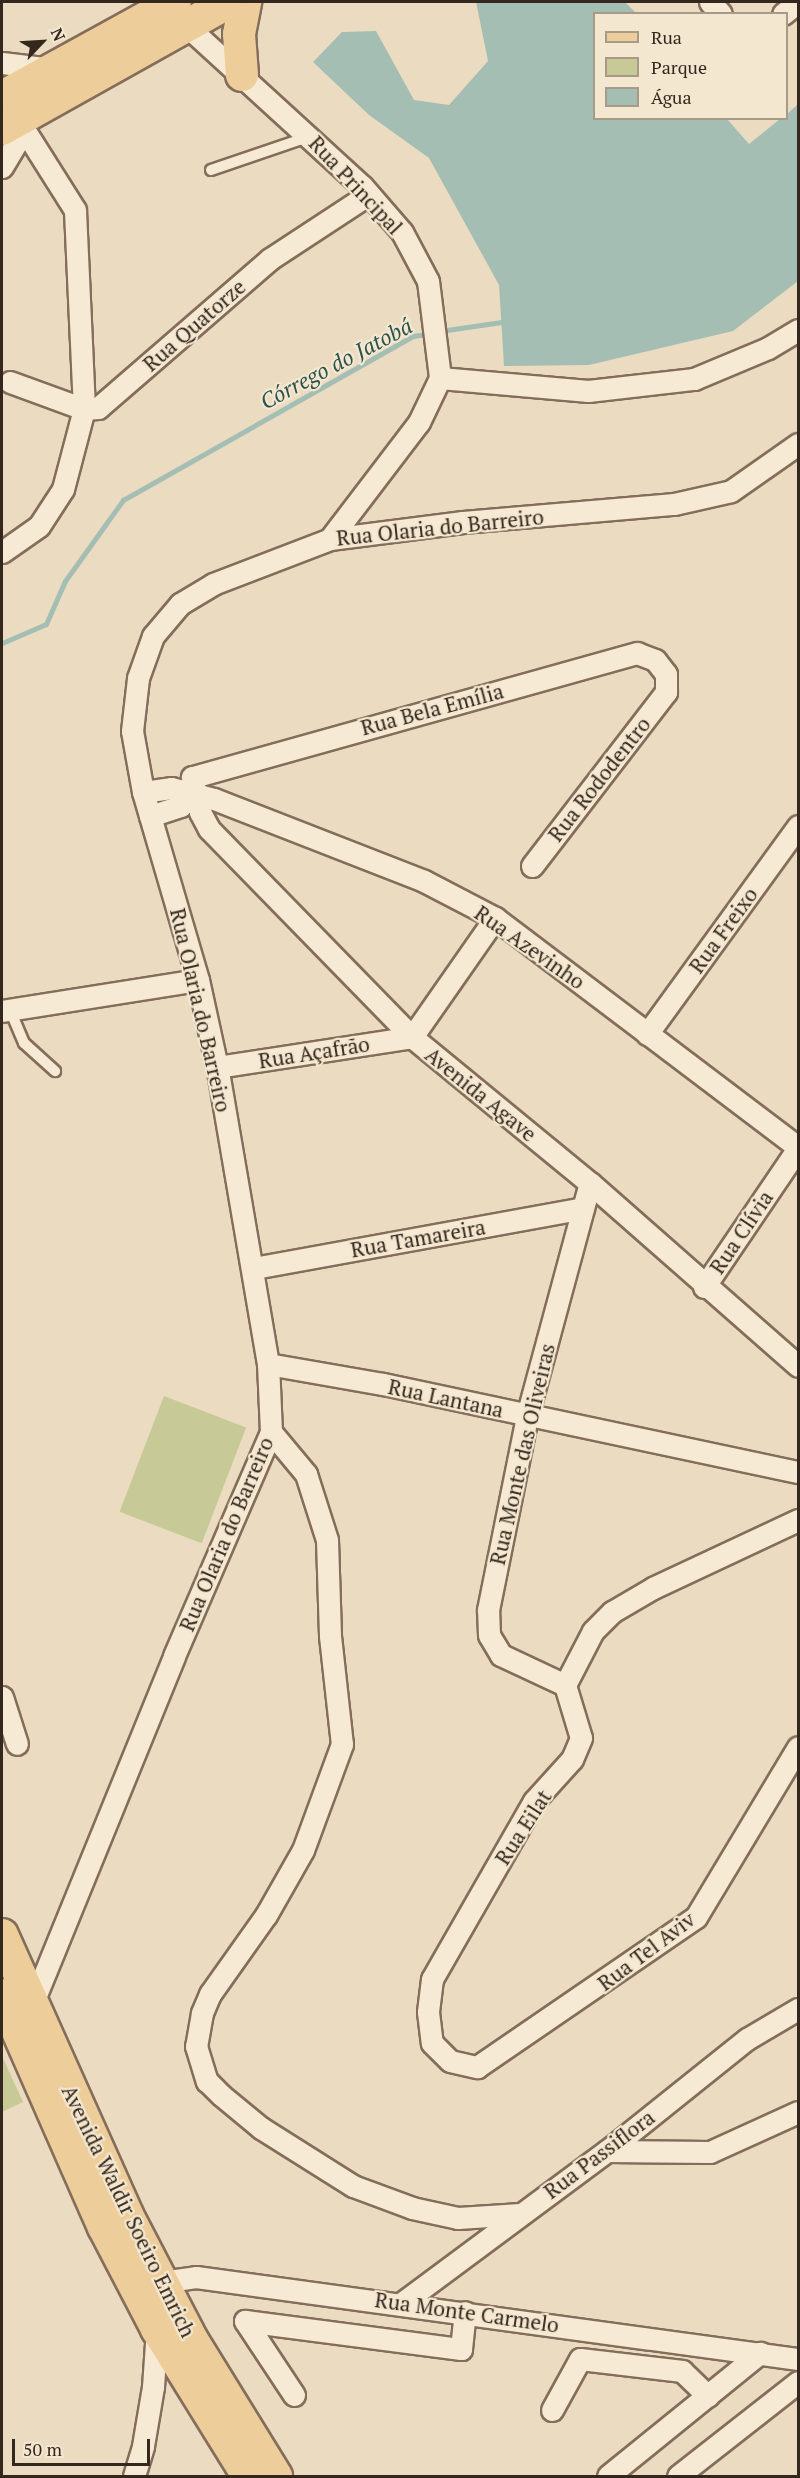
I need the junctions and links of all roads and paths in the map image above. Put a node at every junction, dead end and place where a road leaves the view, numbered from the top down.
1 (229, 2) edge
2 (245, 2) edge
3 (798, 2) edge
4 (171, 9) edge
5 (786, 12) edge
6 (2, 63) edge
7 (52, 69) junction
8 (242, 75) junction
9 (11, 119) edge
10 (311, 136) junction
11 (2, 167) edge
12 (211, 170) dead end
13 (369, 194) junction
14 (798, 330) edge
15 (439, 369) junction
16 (10, 382) dead end
17 (84, 409) junction
18 (798, 444) edge
19 (330, 539) junction
20 (2, 552) edge
21 (666, 692) joint
22 (143, 792) junction
23 (195, 794) junction
24 (150, 816) junction
25 (798, 826) edge
26 (532, 866) dead end
27 (495, 918) junction
28 (198, 980) junction
29 (6, 1010) edge
30 (647, 1034) junction
31 (412, 1037) junction
32 (217, 1067) junction
33 (55, 1071) dead end
34 (798, 1148) edge
35 (590, 1183) junction
36 (583, 1208) junction
37 (254, 1268) junction
38 (704, 1287) junction
39 (268, 1364) junction
40 (798, 1366) edge
41 (527, 1416) junction
42 (271, 1432) junction
43 (798, 1472) edge
44 (798, 1520) edge
45 (566, 1685) junction
46 (2, 1697) edge
47 (17, 1744) dead end
48 (798, 1747) edge
49 (2, 1935) edge
50 (16, 2009) edge
51 (798, 2009) edge
52 (432, 2043) joint
53 (798, 2112) edge
54 (607, 2151) junction
55 (520, 2214) junction
56 (150, 2288) junction
57 (402, 2303) junction
58 (465, 2312) junction
59 (157, 2329) junction
60 (760, 2353) junction
61 (798, 2359) edge
62 (798, 2382) edge
63 (294, 2395) dead end
64 (708, 2396) junction
65 (552, 2410) dead end
66 (134, 2476) edge
67 (248, 2476) edge
68 (276, 2476) edge
69 (608, 2476) edge
70 (678, 2476) edge

1 - 4 main road
2 - 8 main road
3 - 5 street
4 - 7 main road
4 - 8 street, Rua Principal
4 - 9 main road
6 - 7 street
7 - 9 main road
8 - 10 street, Rua Principal
9 - 11 street
9 - 17 street
10 - 12 lane
10 - 13 street, Rua Principal
13 - 15 street, Rua Principal
13 - 17 street, Rua Quatorze
14 - 15 street
15 - 19 street
16 - 17 street
17 - 20 street
18 - 19 street, Rua Olaria do Barreiro
19 - 22 street, Rua Olaria do Barreiro
21 - 23 street, Rua Bela Emília
21 - 26 street, Rua Rododentro
22 - 23 street, Rua Azevinho
22 - 24 street, Rua Olaria do Barreiro
23 - 24 street
23 - 27 street, Rua Azevinho
23 - 31 street, Avenida Agave
24 - 28 street, Rua Olaria do Barreiro
25 - 30 street, Rua Freixo
27 - 30 street, Rua Azevinho
27 - 31 street
28 - 29 street
28 - 32 street, Rua Olaria do Barreiro
29 - 33 lane
30 - 34 street, Rua Azevinho
31 - 32 street, Rua Açafrão
31 - 35 street, Avenida Agave
32 - 37 street, Rua Olaria do Barreiro
34 - 38 street, Rua Clívia
35 - 36 street, Rua Monte das Oliveiras
35 - 38 street, Avenida Agave
36 - 37 street, Rua Tamareira
36 - 41 street, Rua Monte das Oliveiras
37 - 39 street, Rua Olaria do Barreiro
38 - 40 street, Avenida Agave
39 - 41 street, Rua Lantana
39 - 42 street, Rua Olaria do Barreiro
41 - 43 street, Rua Lantana
41 - 45 street, Rua Monte das Oliveiras
42 - 50 street, Rua Olaria do Barreiro
42 - 55 street
44 - 45 street
45 - 52 street, Rua Eilat
46 - 47 street
48 - 52 street, Rua Tel Aviv
49 - 50 main road, Avenida Waldir Soeiro Emrich
50 - 56 main road, Avenida Waldir Soeiro Emrich
51 - 54 street, Rua Passiflora
53 - 54 street
54 - 55 street, Rua Passiflora
55 - 57 street, Rua Passiflora
56 - 57 street, Rua Monte Carmelo
56 - 59 main road, Avenida Waldir Soeiro Emrich
56 - 68 main road, Avenida Waldir Soeiro Emrich
57 - 58 street, Rua Monte Carmelo
58 - 60 street, Rua Monte Carmelo
58 - 63 street
59 - 66 street
59 - 67 main road, Avenida Waldir Soeiro Emrich
60 - 61 street, Rua Monte Carmelo
60 - 64 street
62 - 70 street
64 - 65 street
64 - 69 street

